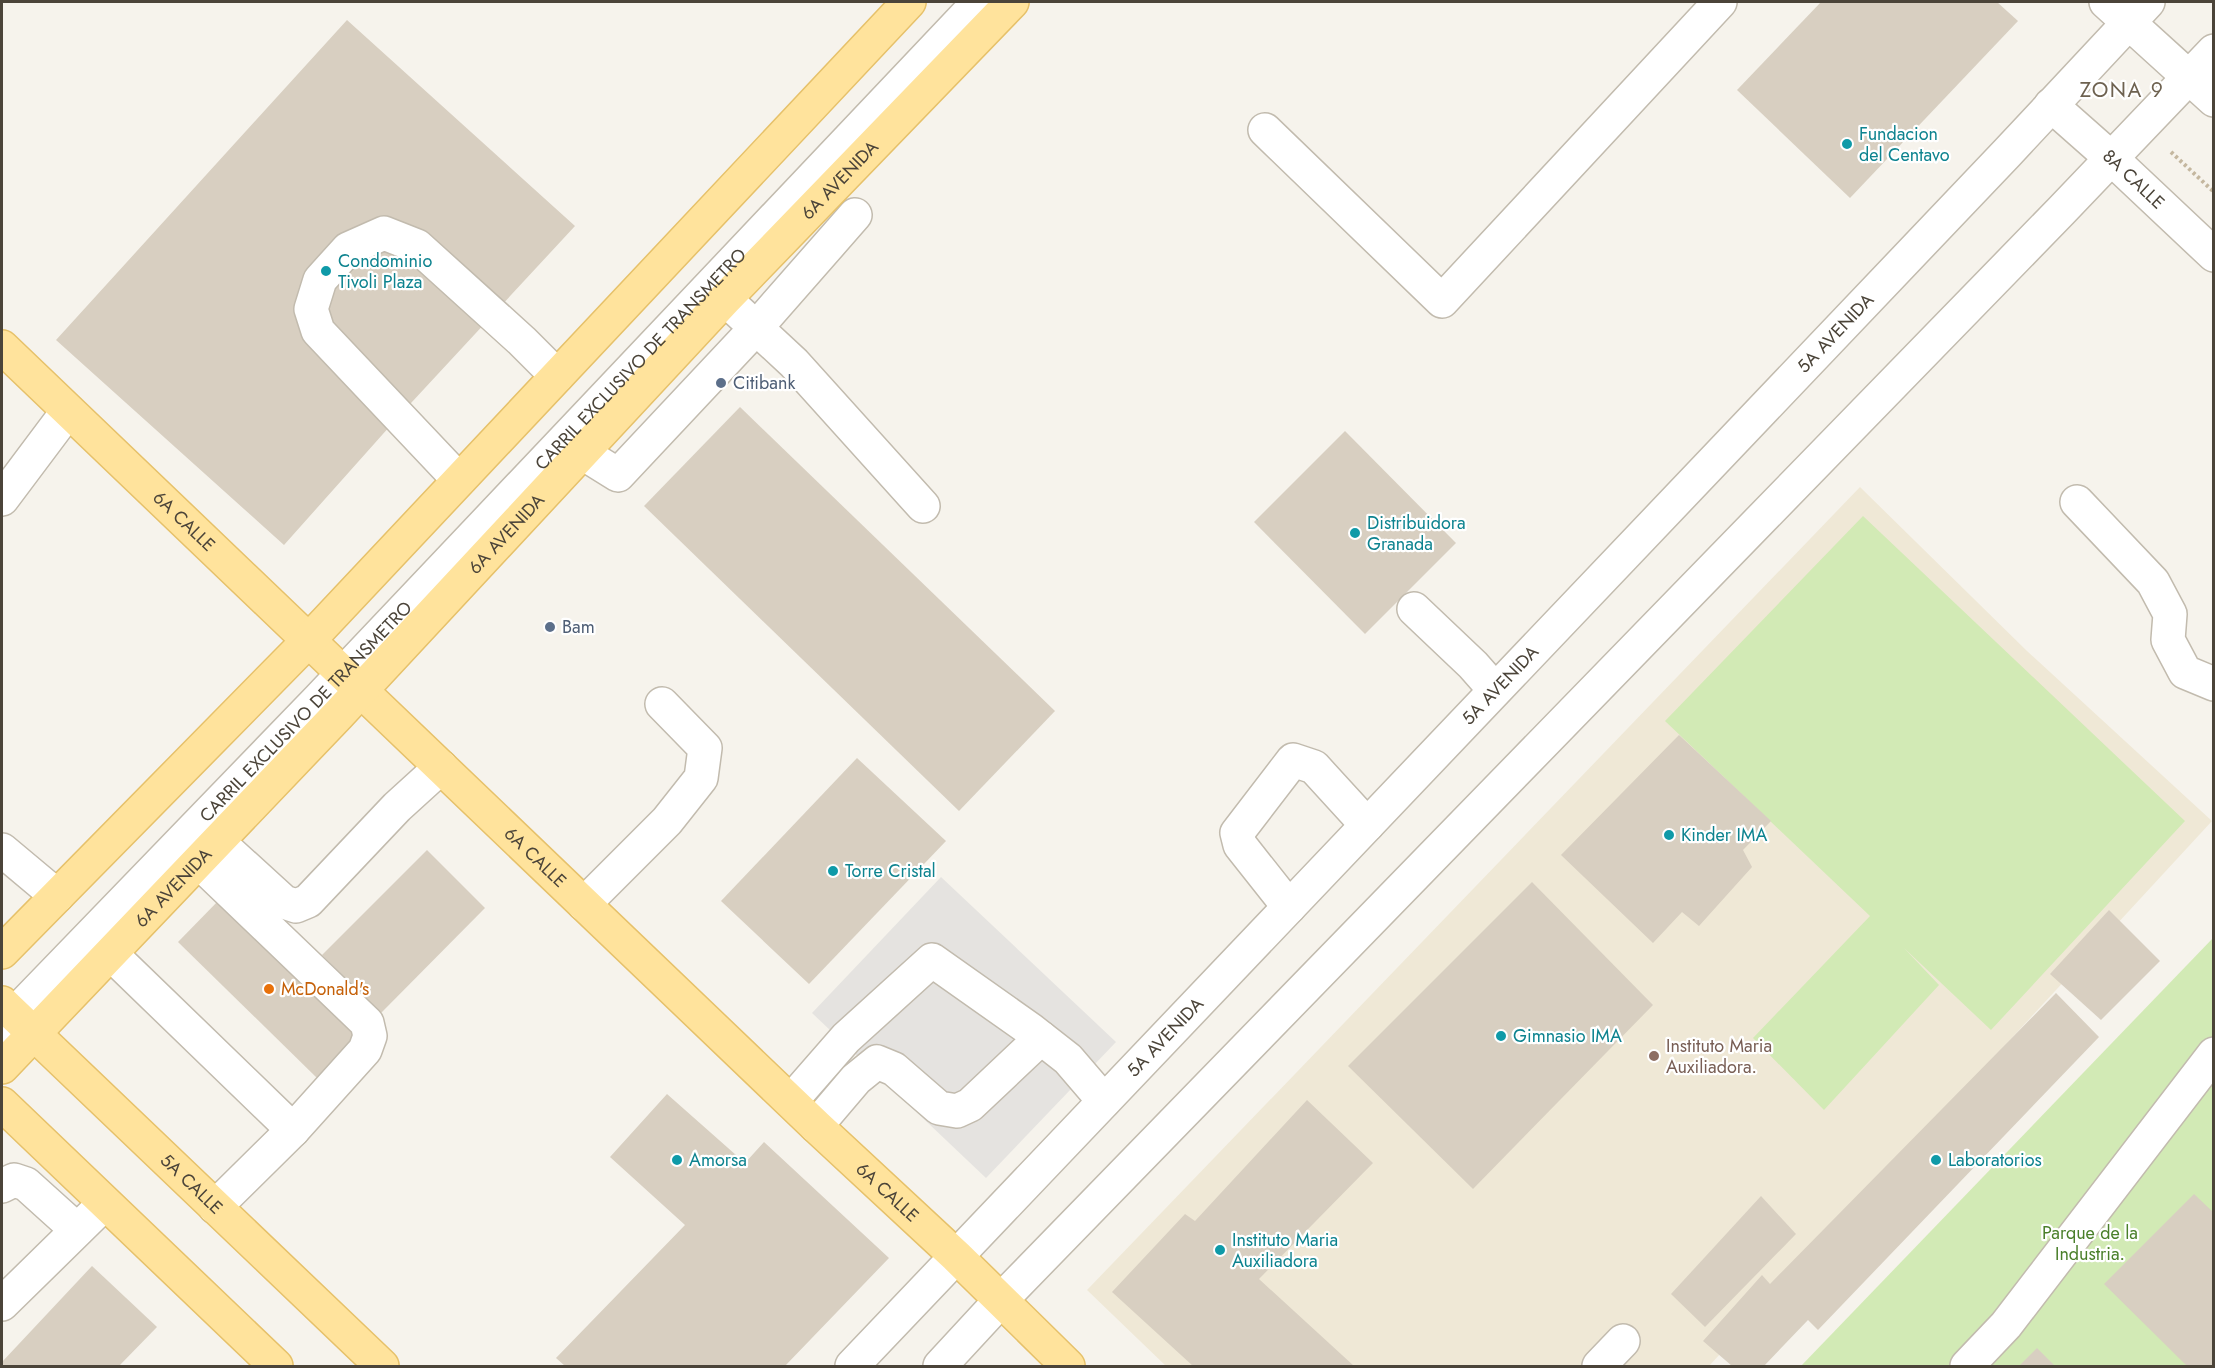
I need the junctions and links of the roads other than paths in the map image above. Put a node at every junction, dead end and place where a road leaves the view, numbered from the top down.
1 (909, 2) edge
2 (979, 2) edge
3 (1012, 2) edge
4 (1720, 2) edge
5 (2128, 8) edge
6 (2214, 51) edge
7 (2189, 77) junction
8 (2214, 100) edge
9 (2051, 105) junction
10 (1265, 130) dead end
11 (2111, 158) junction
12 (855, 215) dead end
13 (2214, 255) edge
14 (725, 299) junction
15 (756, 328) junction
16 (2, 347) edge
17 (557, 375) junction
18 (68, 411) junction
19 (581, 452) junction
20 (459, 480) junction
21 (2, 499) edge
22 (2077, 502) dead end
23 (923, 506) dead end
24 (1414, 609) dead end
25 (309, 640) junction
26 (352, 682) junction
27 (2214, 684) edge
28 (1496, 690) junction
29 (662, 704) dead end
30 (441, 767) junction
31 (1367, 825) junction
32 (2, 850) edge
33 (208, 851) junction
34 (57, 896) junction
35 (584, 904) junction
36 (1289, 907) junction
37 (2, 952) edge
38 (110, 953) junction
39 (13, 1020) edge
40 (1041, 1038) junction
41 (2, 1067) edge
42 (2209, 1068) edge
43 (791, 1101) junction
44 (1104, 1101) junction
45 (2, 1104) edge
46 (816, 1126) junction
47 (293, 1130) junction
48 (2, 1186) edge
49 (105, 1203) junction
50 (215, 1207) junction
51 (77, 1230) junction
52 (956, 1256) junction
53 (1001, 1300) junction
54 (2, 1304) edge
55 (1623, 1341) dead end
56 (953, 1360) edge
57 (276, 1366) edge
58 (382, 1366) edge
59 (852, 1366) edge
60 (1068, 1366) edge
61 (1599, 1366) edge
62 (1967, 1366) edge

1 - 17 main road
2 - 26 street, CARRIL EXCLUSIVO DE TRANSMETRO
3 - 14 main road, 6A AVENIDA
4 - 10 street
5 - 7 street
5 - 9 street, 5A AVENIDA
6 - 7 street
7 - 8 street
7 - 11 street
9 - 11 street, 8A CALLE
9 - 28 street, 5A AVENIDA
11 - 13 street, 8A CALLE
11 - 53 street
12 - 15 street
14 - 15 street
14 - 19 main road, 6A AVENIDA
15 - 19 street
15 - 23 street
16 - 18 main road, 6A CALLE
17 - 20 main road
17 - 20 street
18 - 21 street
18 - 25 main road, 6A CALLE
19 - 26 main road, 6A AVENIDA
20 - 25 main road
22 - 27 street
24 - 28 street
25 - 26 main road, 6A CALLE
25 - 34 main road
26 - 30 main road, 6A CALLE
26 - 33 main road, 6A AVENIDA
26 - 39 street, CARRIL EXCLUSIVO DE TRANSMETRO
28 - 31 street, 5A AVENIDA
29 - 35 street
30 - 33 street
30 - 35 main road, 6A CALLE
31 - 36 street, 5A AVENIDA
31 - 36 street
32 - 34 street
33 - 38 main road, 6A AVENIDA
33 - 47 street
34 - 37 main road
35 - 43 main road, 6A CALLE
36 - 44 street, 5A AVENIDA
38 - 39 main road, 6A AVENIDA
38 - 47 street
39 - 41 main road, 6A AVENIDA
39 - 50 main road, 5A CALLE
40 - 43 street
40 - 44 street
40 - 46 street
42 - 62 street
43 - 46 main road, 6A CALLE
44 - 52 street, 5A AVENIDA
45 - 49 main road
46 - 52 main road, 6A CALLE
47 - 50 street
48 - 51 street
49 - 51 street
49 - 57 main road
50 - 58 main road, 5A CALLE
51 - 54 street
52 - 53 main road, 6A CALLE
52 - 59 street, 5A AVENIDA
53 - 56 street
53 - 60 main road, 6A CALLE
55 - 61 street

